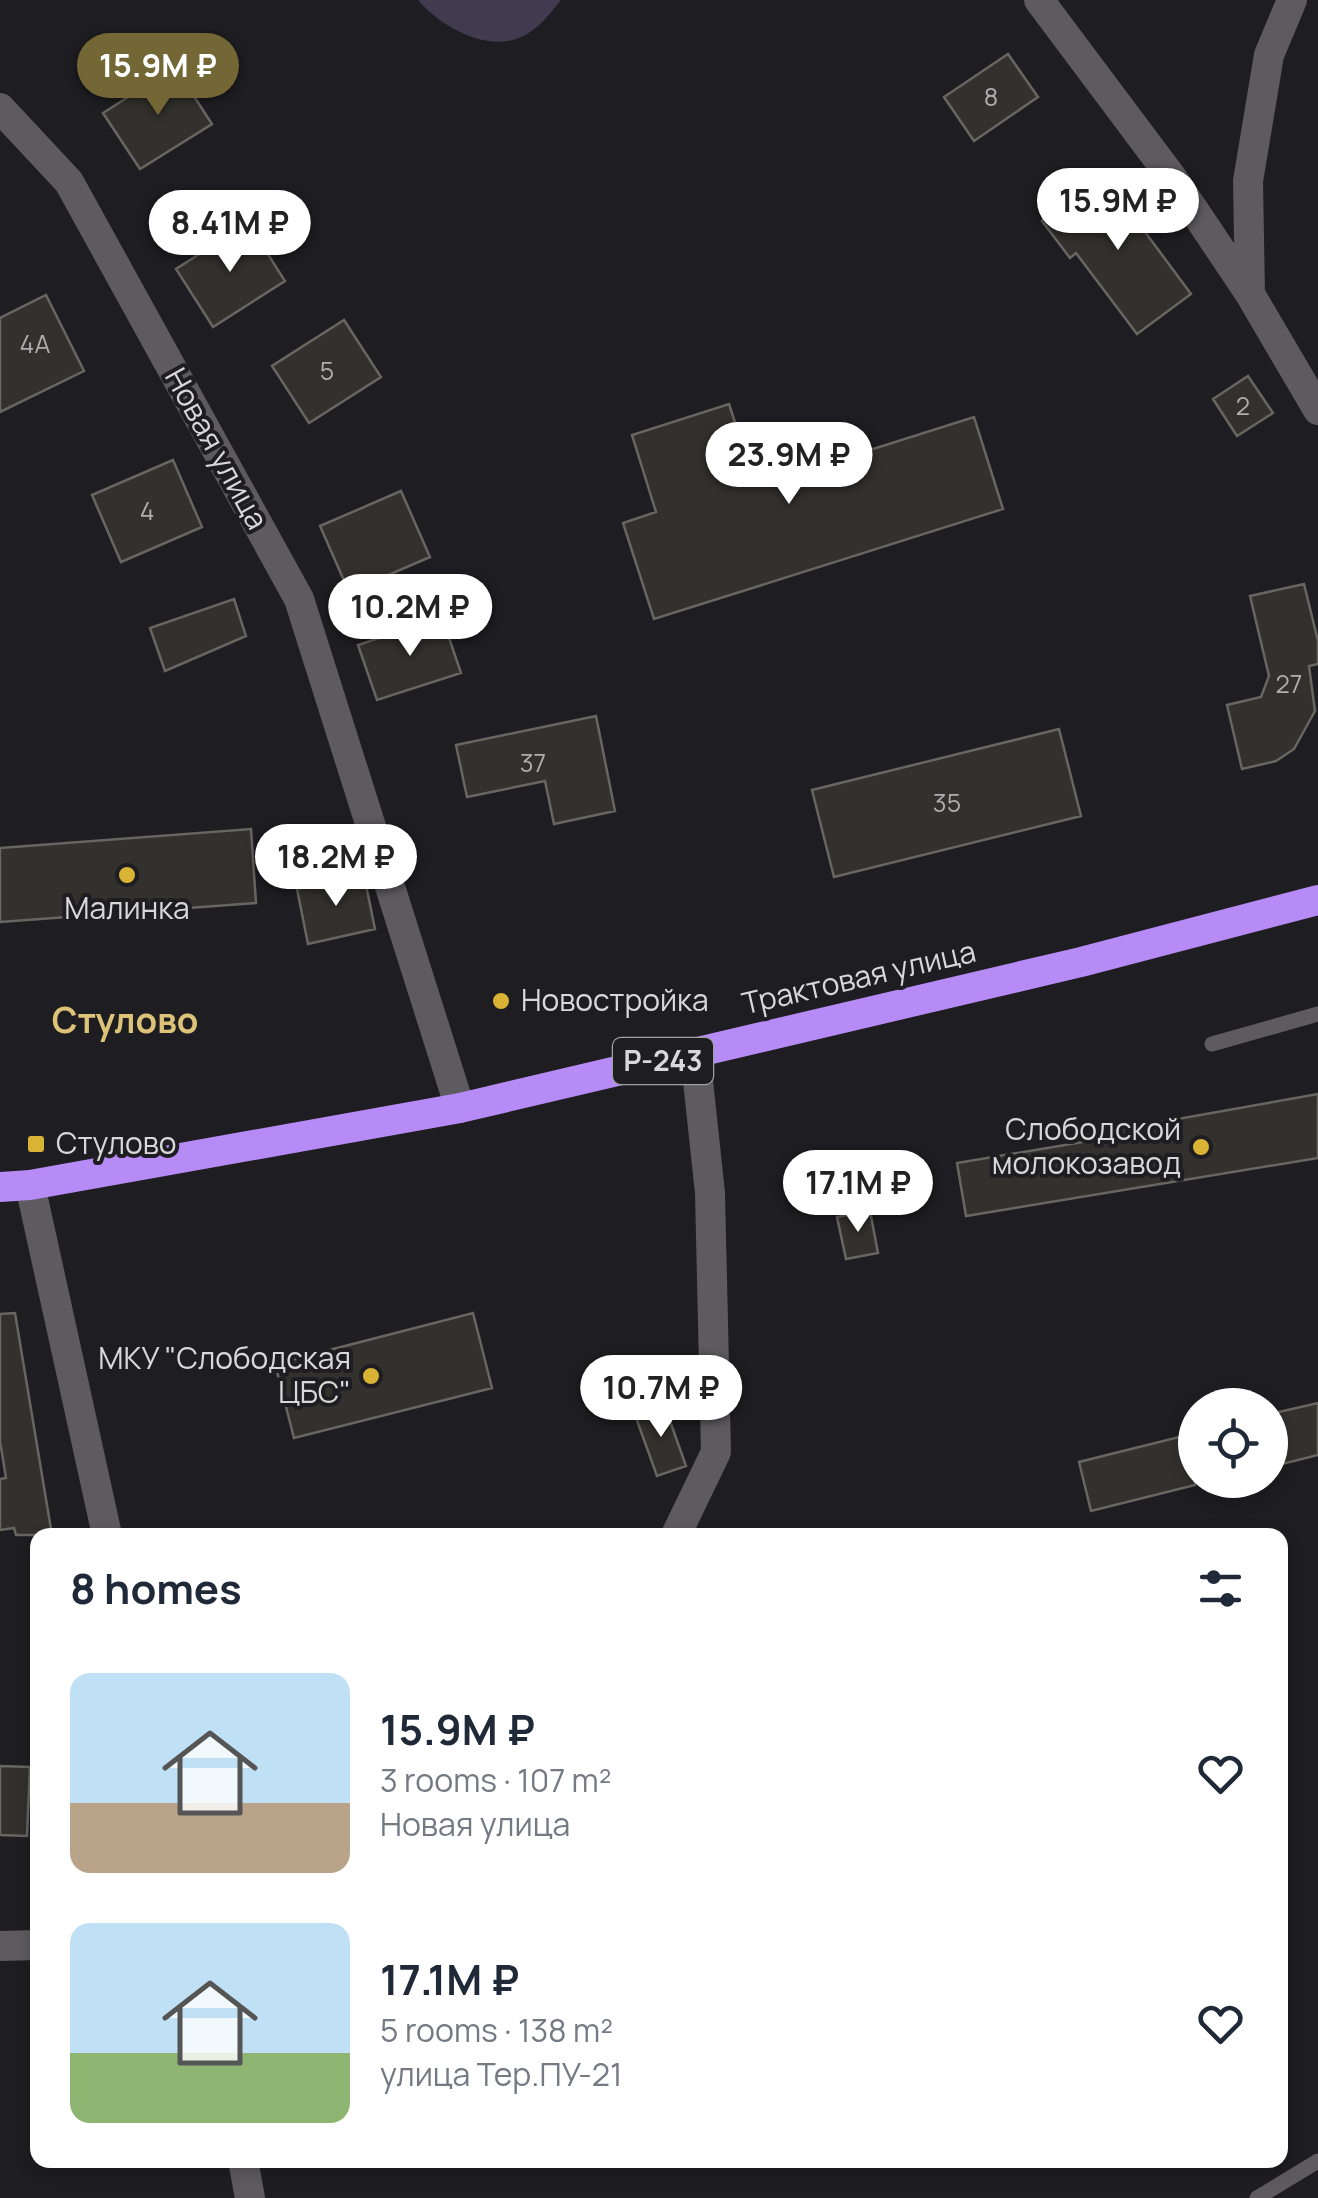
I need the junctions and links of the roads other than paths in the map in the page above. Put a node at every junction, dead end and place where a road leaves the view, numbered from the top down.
1 (1039, 0) edge
2 (1292, 0) edge
3 (0, 108) edge
4 (1250, 294) junction
5 (1318, 410) edge
6 (1318, 900) edge
7 (1318, 1014) edge
8 (1212, 1044) dead end
9 (694, 1053) junction
10 (460, 1108) junction
11 (15, 1186) edge
12 (105, 1528) edge
13 (679, 1528) edge
14 (30, 1945) edge
15 (0, 1946) edge
16 (1318, 2161) edge
17 (244, 2168) edge
18 (250, 2198) edge
19 (1257, 2198) edge

1 - 4 street
2 - 4 street
3 - 10 street, Новая улица
4 - 5 street
6 - 9 highway, Трактовая улица / Р-243
7 - 8 lane
9 - 10 highway, Трактовая улица / Р-243
9 - 13 street
10 - 11 highway, Трактовая улица / Р-243
11 - 12 street
14 - 15 street
16 - 19 lane
17 - 18 street

